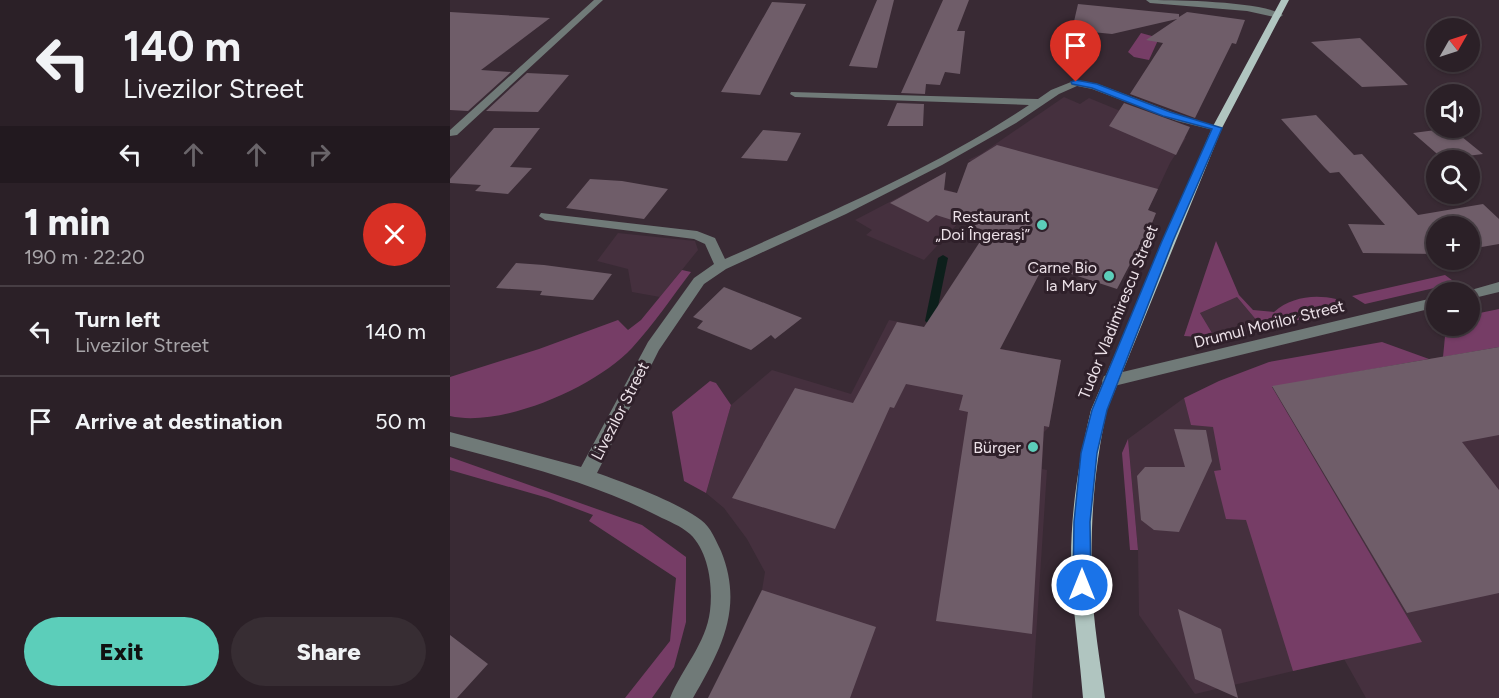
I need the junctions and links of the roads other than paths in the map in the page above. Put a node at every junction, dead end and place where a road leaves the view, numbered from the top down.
1 (598, 0) edge
2 (1150, 0) edge
3 (1285, 0) edge
4 (1279, 15) junction
5 (795, 94) dead end
6 (1041, 102) junction
7 (1217, 128) junction
8 (453, 133) dead end
9 (545, 216) dead end
10 (720, 266) junction
11 (1499, 287) edge
12 (1480, 292) edge
13 (1426, 305) edge
14 (1110, 381) junction
15 (450, 439) edge
16 (586, 476) junction
17 (681, 698) edge
18 (1094, 698) edge

1 - 8 street
2 - 4 street
3 - 4 main road, Tudor Vladimirescu Street
4 - 7 main road, Tudor Vladimirescu Street
5 - 6 street
6 - 7 street, Livezilor Street
6 - 10 street, Livezilor Street
7 - 14 main road, Tudor Vladimirescu Street
9 - 10 street
10 - 16 street, Livezilor Street
11 - 12 street
13 - 14 street, Drumul Morilor Street
14 - 18 main road, Tudor Vladimirescu Street
15 - 16 street, Livezilor Street
16 - 17 street

